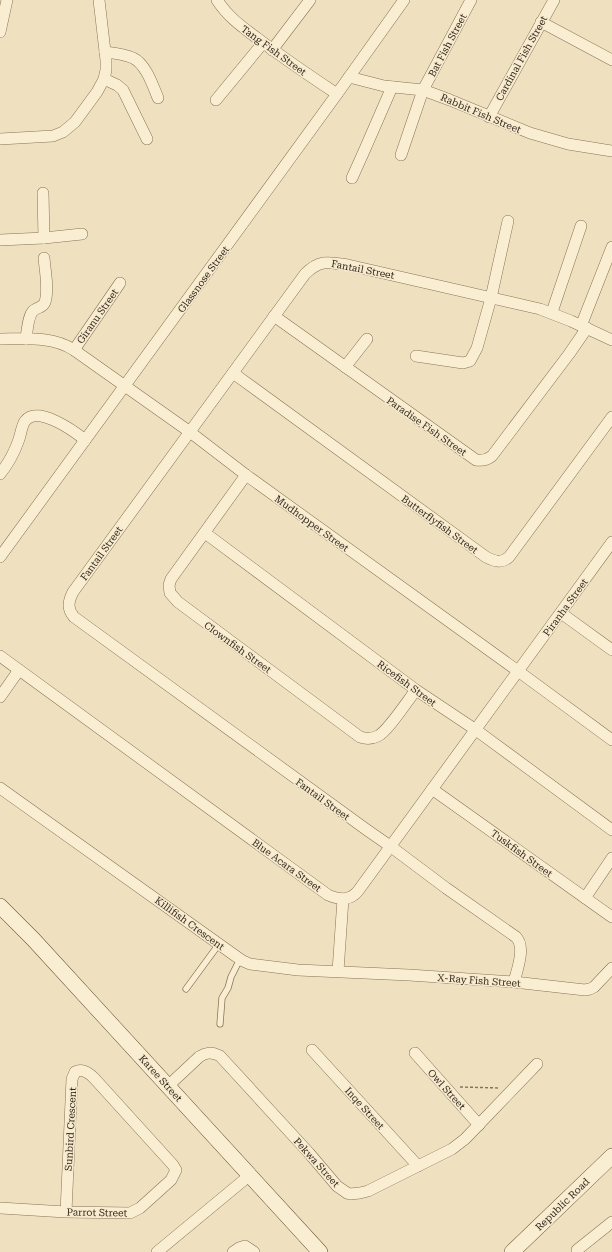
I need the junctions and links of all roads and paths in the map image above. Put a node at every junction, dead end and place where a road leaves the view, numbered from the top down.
1 (7, 0) edge
2 (99, 0) edge
3 (217, 0) edge
4 (310, 0) edge
5 (404, 0) edge
6 (471, 0) edge
7 (554, 0) edge
8 (541, 22) junction
9 (0, 32) edge
10 (268, 46) junction
11 (105, 52) junction
12 (612, 60) edge
13 (349, 78) junction
14 (104, 79) junction
15 (392, 87) junction
16 (423, 90) junction
17 (337, 94) junction
18 (158, 98) dead end
19 (216, 100) dead end
20 (489, 117) junction
21 (0, 138) edge
22 (147, 139) dead end
23 (612, 151) edge
24 (401, 156) dead end
25 (352, 178) dead end
26 (42, 193) dead end
27 (508, 221) dead end
28 (581, 226) dead end
29 (82, 234) dead end
30 (44, 238) junction
31 (0, 240) edge
32 (612, 247) edge
33 (44, 258) dead end
34 (120, 283) dead end
35 (491, 298) junction
36 (552, 312) junction
37 (274, 316) junction
38 (584, 327) junction
39 (0, 339) edge
40 (26, 339) junction
41 (367, 339) dead end
42 (612, 340) edge
43 (74, 350) junction
44 (416, 356) dead end
45 (345, 367) junction
46 (233, 373) junction
47 (125, 385) junction
48 (612, 416) edge
49 (190, 432) junction
50 (85, 440) junction
51 (0, 474) edge
52 (246, 475) junction
53 (205, 533) junction
54 (612, 542) edge
55 (0, 557) edge
56 (561, 612) junction
57 (612, 650) edge
58 (0, 656) edge
59 (19, 670) junction
60 (518, 671) junction
61 (416, 690) junction
62 (0, 697) edge
63 (476, 730) junction
64 (612, 740) edge
65 (0, 788) edge
66 (432, 789) junction
67 (612, 830) edge
68 (390, 846) junction
69 (612, 858) edge
70 (585, 898) junction
71 (343, 899) junction
72 (0, 906) edge
73 (612, 917) edge
74 (218, 944) junction
75 (240, 959) junction
76 (612, 968) edge
77 (338, 971) junction
78 (514, 982) junction
79 (186, 989) dead end
80 (220, 1024) dead end
81 (312, 1050) dead end
82 (415, 1053) dead end
83 (537, 1064) dead end
84 (168, 1086) junction
85 (444, 1086) junction
86 (515, 1088) junction
87 (479, 1125) junction
88 (612, 1156) edge
89 (418, 1166) junction
90 (176, 1170) joint
91 (250, 1175) junction
92 (0, 1208) edge
93 (66, 1212) junction
94 (612, 1222) edge
95 (578, 1250) dead end
96 (157, 1252) edge
97 (233, 1252) edge
98 (254, 1252) edge
99 (320, 1252) edge
100 (512, 1252) edge

1 - 9 street
2 - 11 street
3 - 10 street, Tang Fish Street
4 - 10 street
5 - 13 street, Glassnose Street
6 - 16 street, Bat Fish Street
7 - 8 street, Cardinal Fish Street
8 - 12 street
8 - 20 street, Cardinal Fish Street
10 - 17 street, Tang Fish Street
10 - 19 street
11 - 14 street
11 - 18 street
13 - 15 street, Rabbit Fish Street
13 - 17 street, Glassnose Street
14 - 21 street
14 - 22 street
15 - 16 street, Rabbit Fish Street
15 - 25 street
16 - 20 street, Rabbit Fish Street
16 - 24 street, Bat Fish Street
17 - 47 street, Glassnose Street
20 - 23 street, Rabbit Fish Street
26 - 30 street
27 - 35 street
28 - 36 street
29 - 30 street
30 - 31 street
32 - 38 street
33 - 40 street
34 - 43 street, Giranu Street
35 - 36 street, Fantail Street
35 - 37 street, Fantail Street
35 - 44 street
36 - 38 street, Fantail Street
37 - 45 street, Paradise Fish Street
37 - 46 street, Fantail Street
38 - 42 street, Fantail Street
38 - 45 street, Paradise Fish Street
39 - 40 street, Mudhopper Street
40 - 43 street, Mudhopper Street
41 - 45 street
43 - 47 street, Mudhopper Street
46 - 48 street, Butterflyfish Street
46 - 49 street, Fantail Street
47 - 49 street, Mudhopper Street
47 - 50 street, Glassnose Street
49 - 52 street, Mudhopper Street
49 - 68 street, Fantail Street
50 - 51 street
50 - 55 street, Glassnose Street
52 - 53 street, Clownfish Street
52 - 60 street, Mudhopper Street
53 - 61 street, Ricefish Street
53 - 61 street, Clownfish Street
54 - 56 street, Piranha Street
56 - 57 street
56 - 60 street, Piranha Street
58 - 59 street, Blue Acara Street
59 - 62 street
59 - 71 street, Blue Acara Street
60 - 63 street
60 - 64 street, Mudhopper Street
61 - 63 street, Ricefish Street
63 - 66 street
63 - 67 street, Ricefish Street
65 - 74 street, Killifish Crescent
66 - 68 street
66 - 70 street, Tuskfish Street
68 - 71 street
68 - 78 street, Fantail Street
69 - 70 street
70 - 73 street, Tuskfish Street
71 - 77 street
72 - 84 street, Karee Street
74 - 75 street, Killifish Crescent
74 - 79 lane
75 - 77 street, Killifish Crescent
75 - 80 lane
76 - 78 street, X-Ray Fish Street
77 - 78 street, X-Ray Fish Street
81 - 89 street, Inqe Street
82 - 85 street, Owl Street
83 - 86 street, Pekwa Street
84 - 89 street, Pekwa Street
84 - 91 street, Karee Street
85 - 86 path
85 - 87 street, Owl Street
86 - 87 street, Pekwa Street
87 - 89 street, Pekwa Street
88 - 100 street, Republic Road
90 - 93 street, Parrot Street
90 - 93 street, Sunbird Crescent
91 - 96 street
91 - 99 street, Karee Street
92 - 93 street, Parrot Street
94 - 95 street
97 - 98 street

